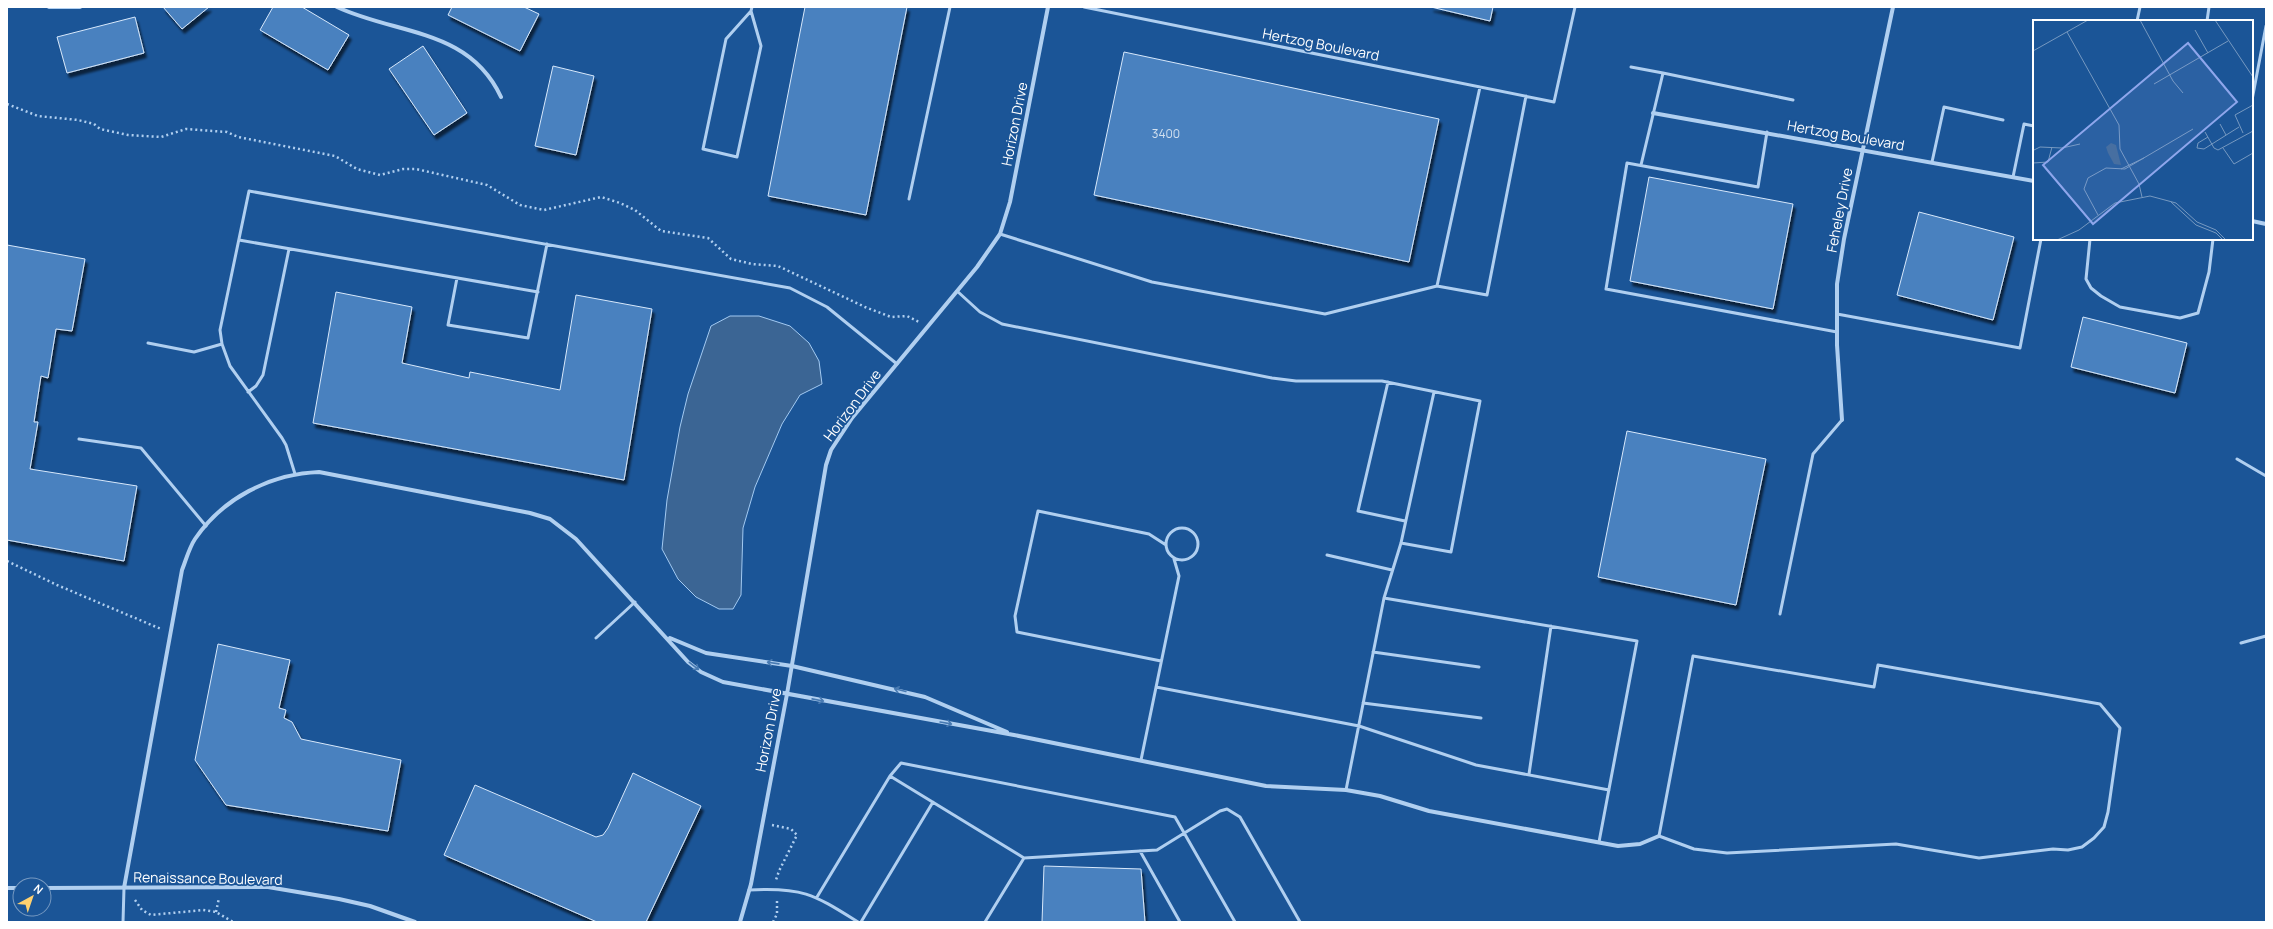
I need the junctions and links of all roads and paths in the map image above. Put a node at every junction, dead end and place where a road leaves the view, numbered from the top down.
1 (48, 7) edge
2 (80, 7) edge
3 (337, 7) edge
4 (752, 7) edge
5 (950, 7) edge
6 (1048, 7) edge
7 (1084, 7) edge
8 (1575, 7) edge
9 (1893, 7) edge
10 (2140, 7) edge
11 (2209, 7) edge
12 (751, 11) junction
13 (2137, 20) edge
14 (2207, 20) edge
15 (2266, 26) edge
16 (1631, 67) dead end
17 (1663, 73) junction
18 (1480, 87) junction
19 (2253, 95) edge
20 (1526, 96) junction
21 (501, 97) dead end
22 (1793, 100) dead end
23 (7, 104) edge
24 (1653, 113) junction
25 (2003, 120) dead end
26 (2033, 126) edge
27 (1767, 132) junction
28 (1863, 149) junction
29 (1932, 162) junction
30 (1641, 165) junction
31 (2013, 177) junction
32 (2033, 181) edge
33 (908, 199) dead end
34 (2253, 221) edge
35 (2266, 224) edge
36 (1000, 234) junction
37 (238, 240) junction
38 (2041, 240) edge
39 (2090, 240) edge
40 (2213, 240) edge
41 (547, 244) junction
42 (289, 249) junction
43 (457, 278) junction
44 (1437, 286) junction
45 (957, 291) junction
46 (538, 292) junction
47 (1837, 314) junction
48 (928, 326) junction
49 (1837, 332) junction
50 (148, 343) dead end
51 (222, 344) junction
52 (897, 364) junction
53 (1388, 382) junction
54 (248, 392) junction
55 (1434, 392) junction
56 (1842, 420) joint
57 (79, 438) dead end
58 (2237, 459) dead end
59 (295, 474) junction
60 (2266, 476) edge
61 (1405, 521) junction
62 (206, 526) junction
63 (1400, 542) junction
64 (1166, 545) junction
65 (1327, 555) dead end
66 (1174, 558) junction
67 (7, 561) edge
68 (1392, 570) junction
69 (1384, 598) junction
70 (635, 602) junction
71 (1780, 614) dead end
72 (1551, 626) junction
73 (170, 634) junction
74 (2266, 636) edge
75 (596, 638) dead end
76 (668, 638) junction
77 (2241, 643) dead end
78 (1373, 652) junction
79 (1161, 661) junction
80 (792, 666) junction
81 (1479, 667) dead end
82 (1156, 687) junction
83 (787, 694) junction
84 (1363, 703) junction
85 (1481, 718) dead end
86 (1359, 726) junction
87 (1014, 735) junction
88 (1141, 760) junction
89 (1529, 774) junction
90 (890, 776) junction
91 (1346, 790) junction
92 (1609, 790) junction
93 (933, 802) junction
94 (762, 823) junction
95 (1184, 833) junction
96 (1659, 836) junction
97 (1599, 842) junction
98 (1140, 851) junction
99 (1024, 858) junction
100 (52, 888) edge
101 (124, 888) junction
102 (774, 888) junction
103 (749, 890) junction
104 (817, 897) junction
105 (123, 922) edge
106 (233, 922) edge
107 (415, 922) edge
108 (740, 922) edge
109 (773, 922) edge
110 (858, 922) edge
111 (861, 922) edge
112 (985, 922) edge
113 (1180, 922) edge
114 (1235, 922) edge
115 (1300, 922) edge

1 - 2 street
3 - 21 street
4 - 12 lane
5 - 33 lane
6 - 36 street, Horizon Drive
7 - 18 lane, Hertzog Boulevard
8 - 20 lane, Hertzog Boulevard
9 - 28 street, Feheley Drive
10 - 13 lane
11 - 14 lane
12 - 12 lane
15 - 19 lane
16 - 17 lane
17 - 22 lane
17 - 24 lane
18 - 20 lane, Hertzog Boulevard
18 - 44 lane
20 - 44 lane
23 - 48 path
24 - 27 street, Hertzog Boulevard
24 - 30 lane
25 - 29 lane
26 - 31 lane
27 - 28 street, Hertzog Boulevard
27 - 30 lane
28 - 29 street, Hertzog Boulevard
28 - 47 street, Feheley Drive
29 - 31 street, Hertzog Boulevard
30 - 49 lane
31 - 32 street, Hertzog Boulevard
34 - 35 street
36 - 44 lane
36 - 45 street, Horizon Drive
37 - 41 lane
37 - 42 lane
37 - 51 lane
38 - 47 lane
39 - 40 lane
41 - 46 lane
41 - 52 lane
42 - 43 lane
42 - 54 lane
43 - 46 lane
43 - 46 lane
45 - 48 street, Horizon Drive
45 - 53 lane
47 - 49 street, Feheley Drive
48 - 52 street, Horizon Drive
49 - 56 street, Feheley Drive
50 - 51 lane
51 - 54 lane
52 - 80 street, Horizon Drive
53 - 55 lane
53 - 61 lane
54 - 59 lane
55 - 61 lane
55 - 63 lane
56 - 71 lane
57 - 62 lane
58 - 60 lane
59 - 62 street
59 - 70 street
61 - 63 lane
62 - 73 street
63 - 68 lane
64 - 66 lane
64 - 66 lane
64 - 79 lane
65 - 68 lane
66 - 79 lane
67 - 73 path
68 - 69 lane
69 - 72 lane
69 - 78 lane
70 - 75 lane
70 - 76 street
72 - 89 lane
72 - 92 lane
73 - 101 street
74 - 77 lane
80 -> 76 street
76 -> 83 street
78 - 81 lane
78 - 84 lane
79 - 82 lane
80 - 83 street, Horizon Drive
87 -> 80 street
82 - 86 lane
82 - 88 lane
83 -> 87 street
83 - 94 street, Horizon Drive
84 - 85 lane
84 - 86 lane
86 - 89 lane
86 - 91 lane
87 - 88 street
88 - 91 street
89 - 92 lane
90 - 93 lane
90 - 95 lane
90 - 104 lane
91 - 97 street
92 - 97 lane
93 - 99 lane
93 - 111 lane
94 - 102 path
94 - 103 street, Horizon Drive
95 - 98 lane
95 - 114 lane
95 - 115 lane
96 - 96 lane
96 - 97 street
98 - 99 lane
98 - 113 lane
99 - 112 lane
100 - 101 street, Renaissance Boulevard
101 - 105 lane
101 - 106 path
101 - 107 street, Renaissance Boulevard
102 - 103 lane
102 - 104 lane
102 - 109 path
103 - 108 street, Horizon Drive
104 - 110 lane

